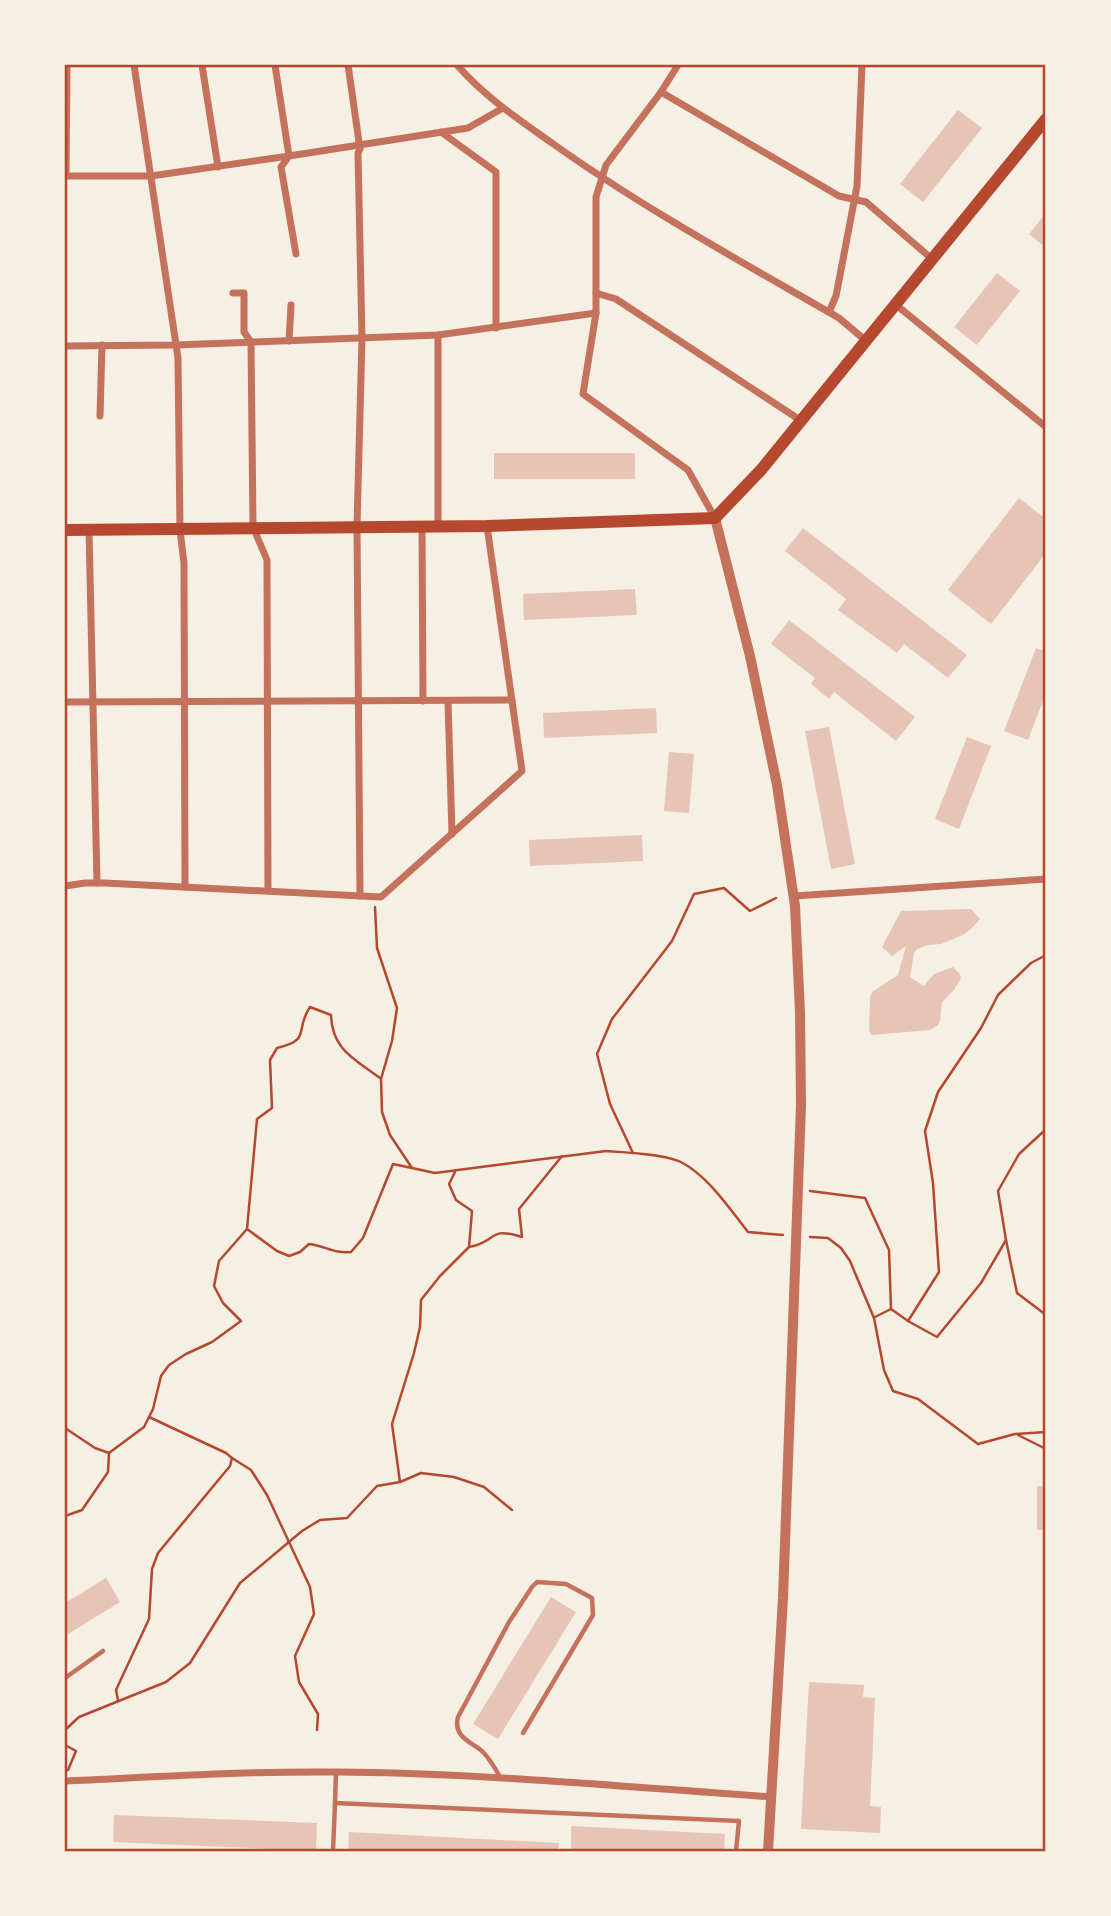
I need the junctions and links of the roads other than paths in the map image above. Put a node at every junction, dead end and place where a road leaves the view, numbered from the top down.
1 (67, 65) edge
2 (134, 65) edge
3 (202, 65) edge
4 (275, 65) edge
5 (348, 65) edge
6 (457, 65) edge
7 (678, 65) edge
8 (862, 65) edge
9 (661, 92) junction
10 (503, 108) junction
11 (1046, 119) edge
12 (441, 132) junction
13 (360, 145) junction
14 (289, 156) junction
15 (218, 167) junction
16 (65, 176) edge
17 (151, 176) junction
18 (602, 178) junction
19 (855, 198) junction
20 (296, 254) dead end
21 (932, 258) junction
22 (233, 293) dead end
23 (596, 293) junction
24 (895, 304) junction
25 (291, 305) dead end
26 (830, 312) junction
27 (596, 313) junction
28 (496, 328) junction
29 (438, 335) junction
30 (362, 338) junction
31 (865, 340) junction
32 (289, 341) junction
33 (251, 342) junction
34 (102, 345) junction
35 (175, 345) junction
36 (65, 346) edge
37 (100, 416) dead end
38 (800, 421) junction
39 (1046, 427) edge
40 (715, 518) junction
41 (356, 526) junction
42 (422, 526) junction
43 (438, 526) junction
44 (486, 526) junction
45 (253, 527) junction
46 (65, 530) edge
47 (89, 530) junction
48 (180, 530) junction
49 (512, 700) junction
50 (267, 701) junction
51 (423, 701) junction
52 (448, 701) junction
53 (65, 702) edge
54 (92, 702) junction
55 (184, 702) junction
56 (358, 702) junction
57 (452, 834) junction
58 (1046, 878) edge
59 (97, 883) junction
60 (65, 886) edge
61 (185, 887) junction
62 (268, 891) junction
63 (360, 896) junction
64 (794, 896) junction
65 (103, 1651) dead end
66 (65, 1678) edge
67 (523, 1733) dead end
68 (336, 1772) junction
69 (501, 1777) junction
70 (65, 1779) edge
71 (772, 1797) junction
72 (335, 1802) junction
73 (332, 1851) edge
74 (737, 1851) edge
75 (768, 1851) edge

1 - 16 street
2 - 17 street
3 - 15 street
4 - 14 street
5 - 13 street
6 - 10 street
7 - 9 street
8 - 19 street
9 - 18 street
9 - 19 street
10 - 12 street
10 - 18 street
11 - 21 main road
12 - 13 street
12 - 28 street
13 - 14 street
13 - 30 street
14 - 15 street
14 - 20 street
15 - 17 street
16 - 17 street
17 - 35 street
18 - 23 street
18 - 26 street
19 - 21 street
19 - 26 street
21 - 24 main road
22 - 33 street
23 - 27 street
23 - 38 street
24 - 31 main road
24 - 39 street
25 - 32 street
26 - 31 street
27 - 28 street
27 - 40 street
28 - 29 street
29 - 30 street
29 - 43 street
30 - 32 street
30 - 41 street
31 - 38 main road
32 - 33 street
33 - 35 street
33 - 45 street
34 - 35 street
34 - 36 street
34 - 37 street
35 - 48 street
38 - 40 main road
40 - 44 main road
40 - 64 street
41 - 42 main road
41 - 45 main road
41 - 56 street
42 - 43 main road
42 - 51 street
43 - 44 main road
44 - 49 street
45 - 48 main road
45 - 50 street
46 - 47 main road
47 - 48 main road
47 - 54 street
48 - 55 street
49 - 52 street
49 - 57 street
50 - 55 street
50 - 56 street
50 - 62 street
51 - 52 street
51 - 56 street
52 - 57 street
53 - 54 street
54 - 55 street
54 - 59 street
55 - 61 street
56 - 63 street
57 - 63 street
58 - 64 street
59 - 60 street
59 - 61 street
61 - 62 street
62 - 63 street
64 - 71 street
65 - 66 lane
67 - 69 lane
68 - 69 street
68 - 70 street
68 - 72 lane
69 - 71 street
71 - 75 street
72 - 73 lane
72 - 74 lane

